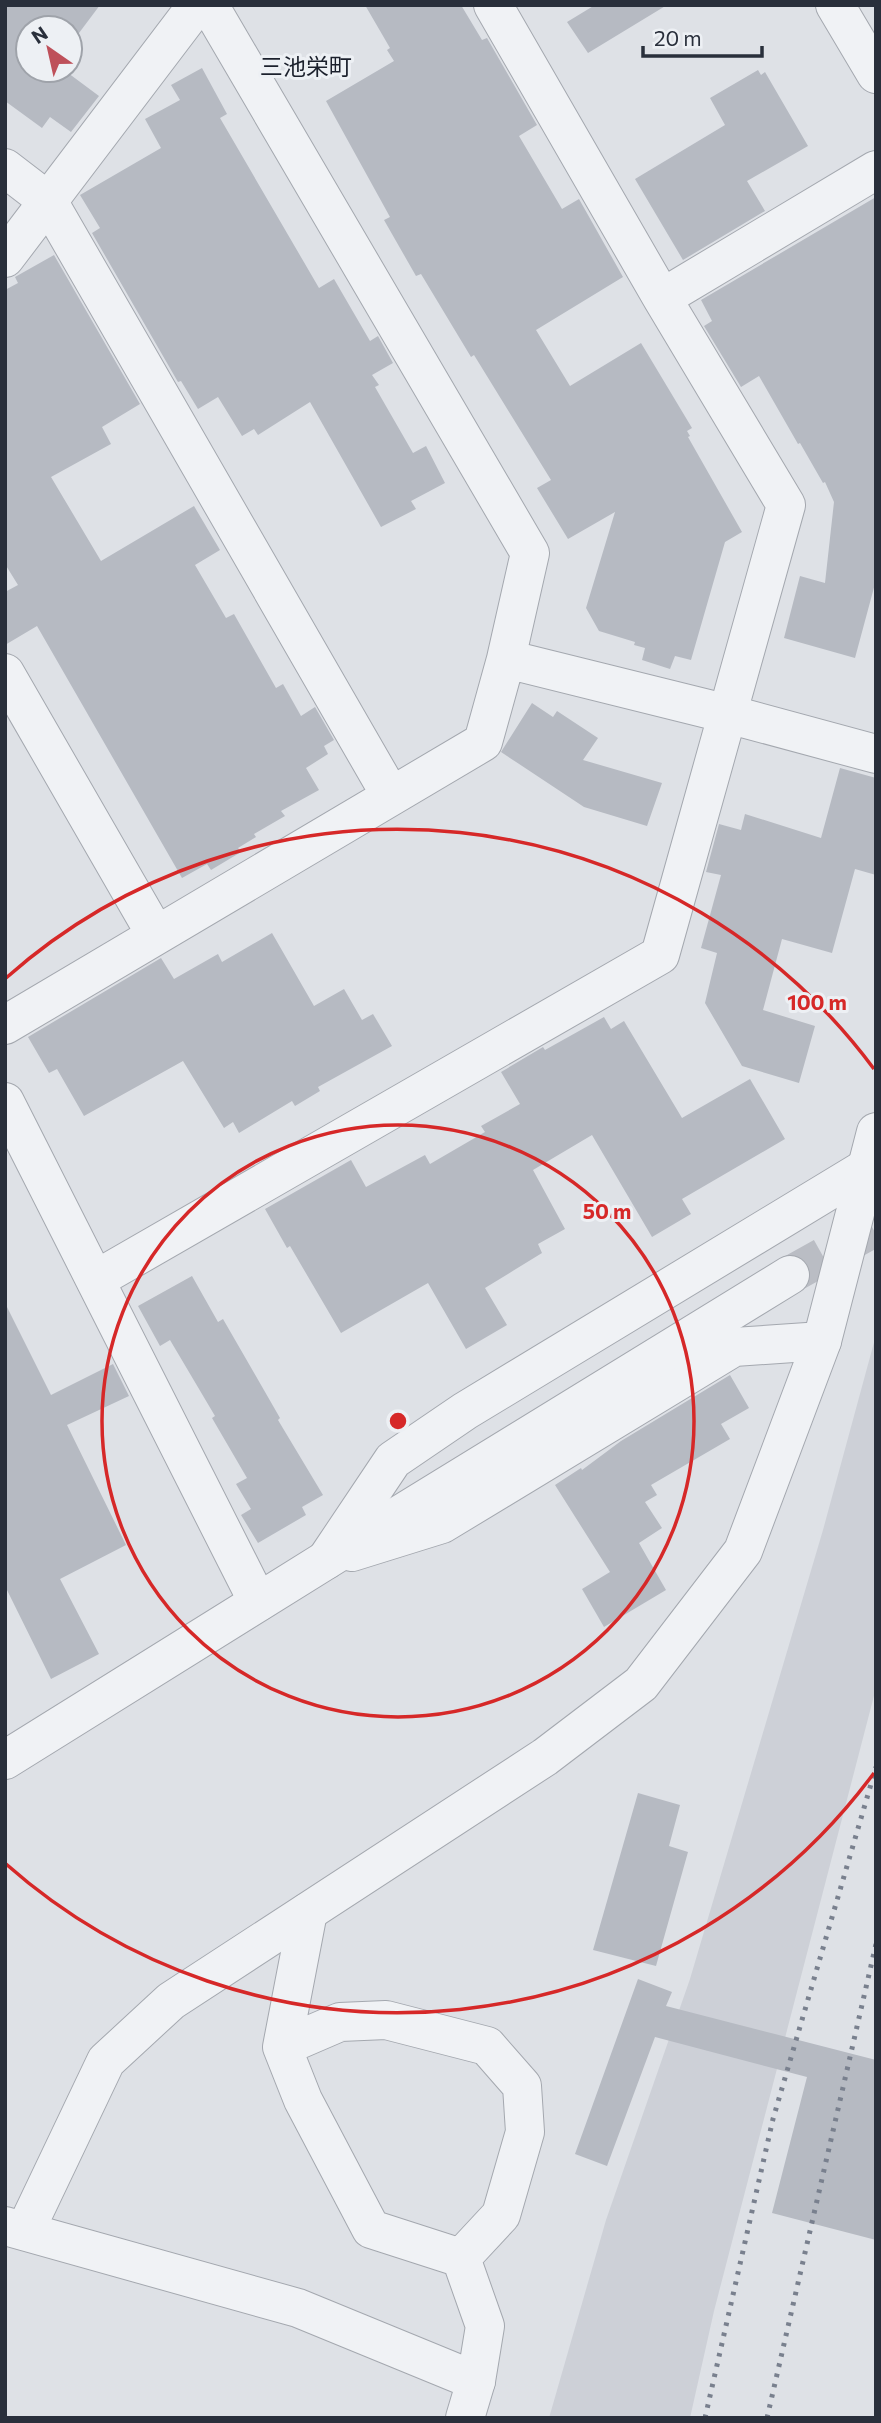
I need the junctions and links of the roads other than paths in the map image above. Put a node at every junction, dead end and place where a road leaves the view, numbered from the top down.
1 (197, 5) edge
2 (209, 5) edge
3 (493, 5) edge
4 (835, 5) edge
5 (876, 74) edge
6 (5, 168) edge
7 (876, 170) edge
8 (48, 201) junction
9 (5, 258) edge
10 (662, 298) junction
11 (506, 659) junction
12 (5, 673) edge
13 (728, 714) junction
14 (876, 754) edge
15 (391, 796) junction
16 (156, 935) junction
17 (5, 1024) edge
18 (5, 1102) edge
19 (876, 1132) edge
20 (866, 1168) junction
21 (790, 1275) tunnel mouth
22 (95, 1280) junction
23 (822, 1342) junction
24 (326, 1560) junction
25 (258, 1602) junction
26 (5, 1760) edge
27 (308, 1912) junction
28 (282, 2047) junction
29 (15, 2228) edge
30 (461, 2258) junction
31 (477, 2381) junction
32 (465, 2418) edge

1 - 8 street
2 - 11 street
3 - 10 street
4 - 5 street
6 - 8 street
7 - 10 street
8 - 9 street
8 - 15 street
10 - 13 street
11 - 13 street
11 - 15 street
12 - 16 street
13 - 14 street
13 - 22 street
15 - 16 street
16 - 17 street
18 - 22 street
19 - 20 street
20 - 23 street
20 - 24 street
21 - 24 street
22 - 25 street
23 - 24 street
23 - 27 street
24 - 25 street
25 - 26 street
27 - 28 street
27 - 29 street
28 - 30 street
28 - 30 street
29 - 31 street
30 - 31 street
31 - 32 street

